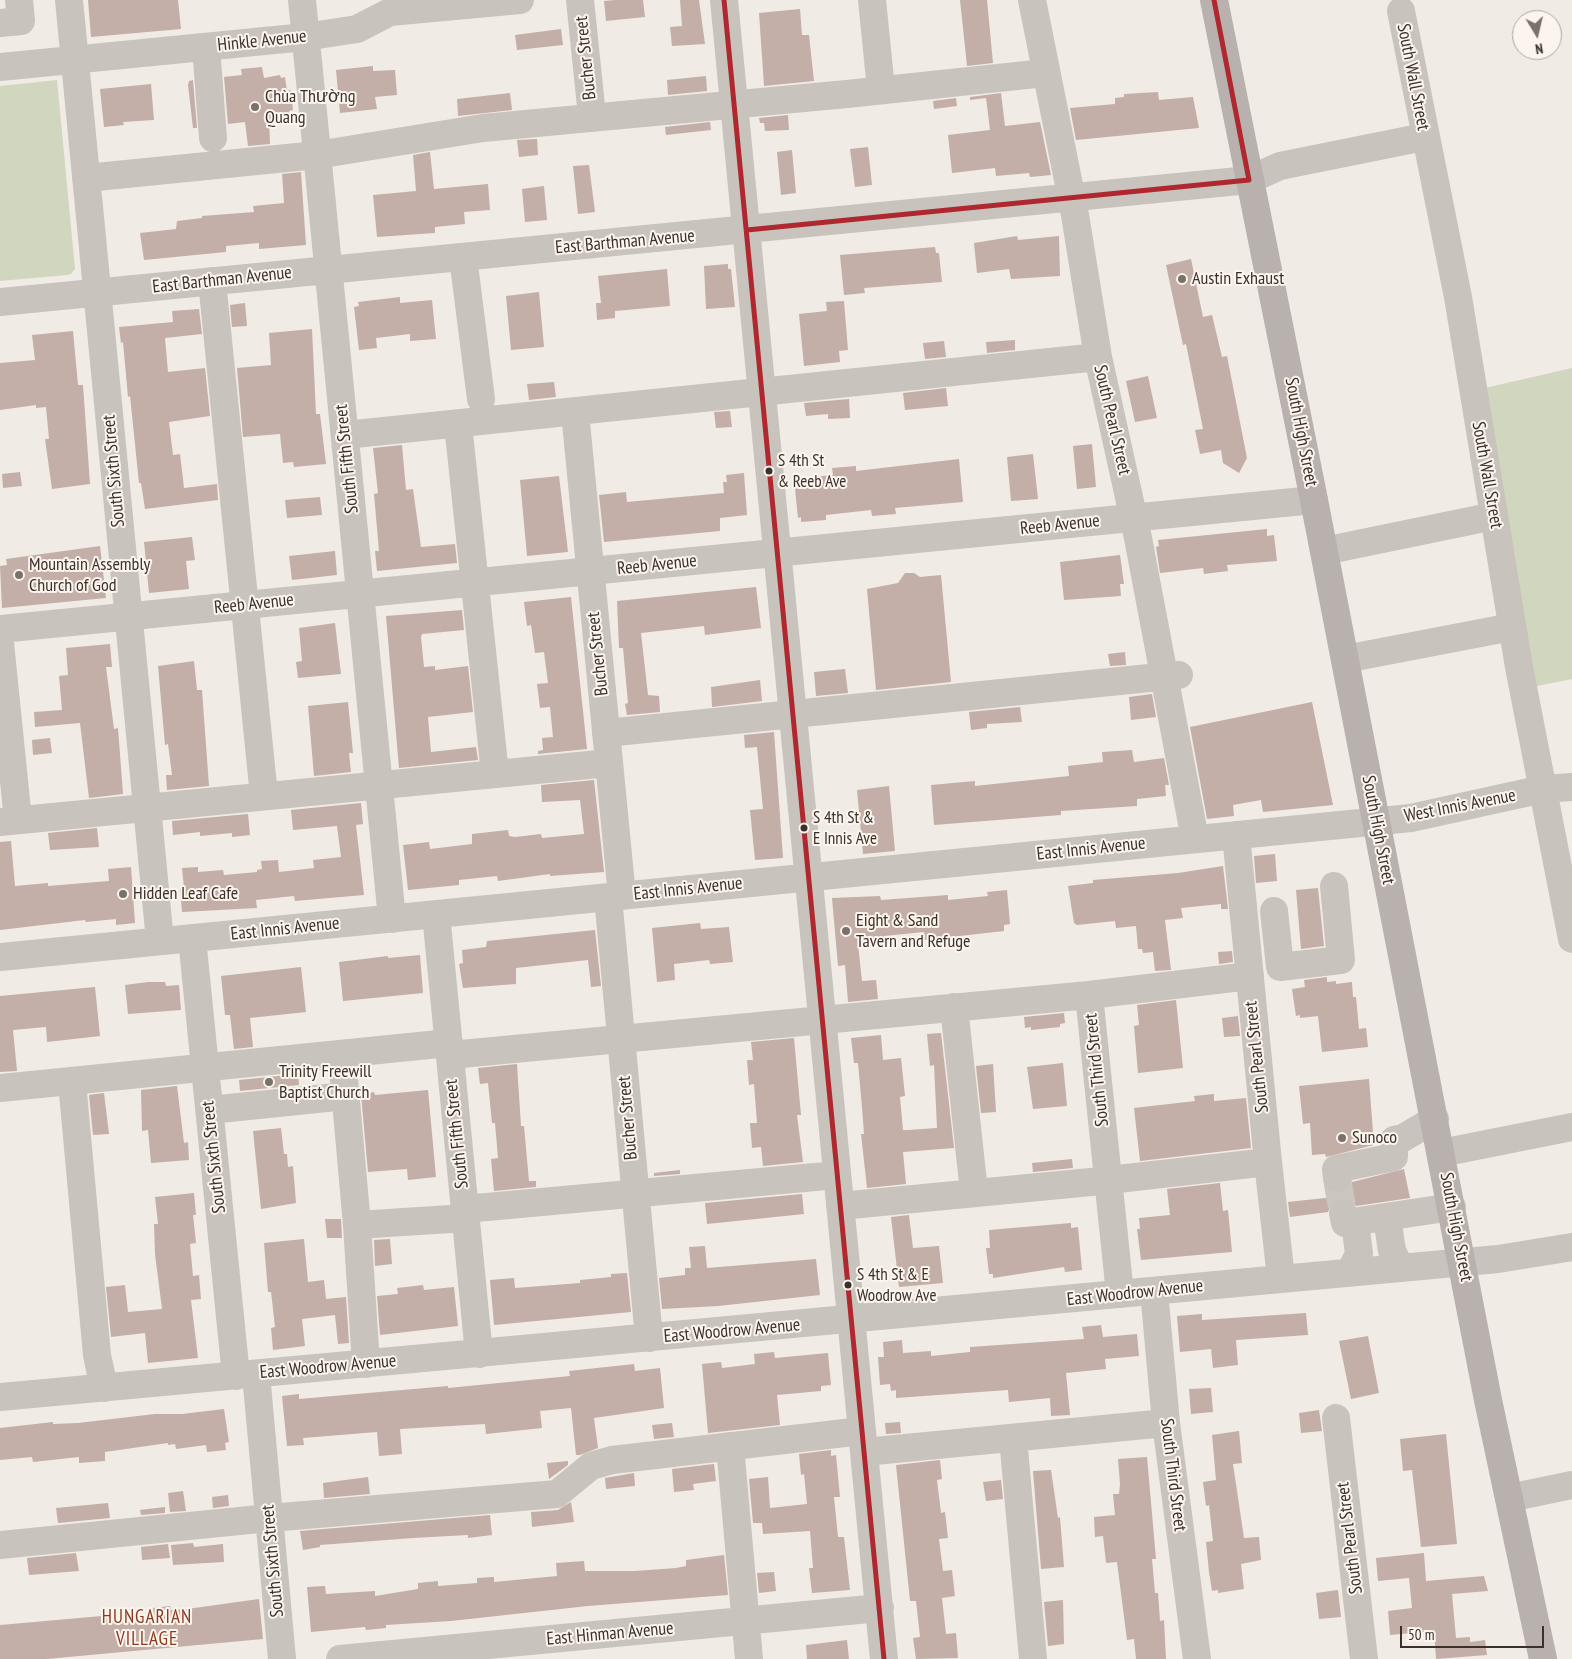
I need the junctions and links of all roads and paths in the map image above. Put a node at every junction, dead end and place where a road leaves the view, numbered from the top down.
1 (19, 0) edge
2 (69, 0) edge
3 (302, 0) edge
4 (520, 0) edge
5 (580, 0) edge
6 (724, 0) edge
7 (872, 0) edge
8 (1032, 0) edge
9 (1214, 0) edge
10 (490, 1) edge
11 (1401, 11) dead end
12 (0, 23) edge
13 (305, 37) junction
14 (206, 47) junction
15 (74, 60) junction
16 (0, 67) edge
17 (1045, 73) junction
18 (881, 89) junction
19 (734, 104) junction
20 (592, 116) junction
21 (1424, 137) junction
22 (213, 138) dead end
23 (317, 155) junction
24 (86, 178) junction
25 (1250, 180) junction
26 (1072, 198) junction
27 (747, 230) junction
28 (463, 257) junction
29 (328, 270) junction
30 (212, 281) junction
31 (97, 292) junction
32 (0, 302) edge
33 (1098, 357) junction
34 (762, 391) junction
35 (481, 399) dead end
36 (575, 412) junction
37 (458, 424) junction
38 (345, 435) junction
39 (1314, 500) junction
40 (1494, 516) junction
41 (1134, 518) junction
42 (1324, 551) junction
43 (778, 553) junction
44 (590, 571) junction
45 (475, 582) junction
46 (360, 594) junction
47 (244, 605) junction
48 (128, 617) junction
49 (1512, 627) junction
50 (0, 629) edge
51 (0, 643) edge
52 (1345, 658) junction
53 (1171, 676) junction
54 (794, 714) junction
55 (606, 733) junction
56 (609, 763) junction
57 (495, 774) junction
58 (379, 785) junction
59 (1572, 787) edge
60 (1543, 790) junction
61 (264, 796) junction
62 (147, 809) junction
63 (9, 821) edge
64 (1376, 821) junction
65 (1236, 835) junction
66 (1195, 839) junction
67 (810, 877) junction
68 (1334, 886) dead end
69 (615, 896) junction
70 (436, 914) junction
71 (1244, 914) junction
72 (392, 919) junction
73 (192, 938) junction
74 (1572, 939) edge
75 (160, 941) junction
76 (0, 957) edge
77 (1250, 976) junction
78 (1089, 994) junction
79 (954, 1007) junction
80 (823, 1018) junction
81 (621, 1038) junction
82 (449, 1049) junction
83 (342, 1056) junction
84 (205, 1068) junction
85 (72, 1082) junction
86 (0, 1088) edge
87 (346, 1096) junction
88 (210, 1110) junction
89 (1435, 1119) junction
90 (1572, 1126) edge
91 (1442, 1153) junction
92 (1268, 1162) junction
93 (838, 1175) junction
94 (1338, 1178) dead end
95 (1108, 1180) junction
96 (974, 1192) junction
97 (635, 1194) junction
98 (840, 1206) junction
99 (1452, 1207) junction
100 (465, 1214) junction
101 (1387, 1217) junction
102 (357, 1226) junction
103 (1572, 1247) edge
104 (1463, 1261) junction
105 (1400, 1267) junction
106 (1350, 1272) junction
107 (1281, 1278) junction
108 (1154, 1291) junction
109 (1120, 1294) junction
110 (851, 1320) junction
111 (649, 1338) junction
112 (479, 1354) junction
113 (366, 1364) junction
114 (246, 1375) junction
115 (104, 1388) junction
116 (0, 1397) edge
117 (1336, 1418) dead end
118 (1166, 1423) junction
119 (1013, 1438) junction
120 (863, 1442) junction
121 (730, 1446) junction
122 (1572, 1485) edge
123 (1509, 1498) junction
124 (269, 1518) junction
125 (0, 1545) edge
126 (880, 1608) junction
127 (746, 1621) junction
128 (282, 1659) edge
129 (340, 1659) edge
130 (749, 1659) edge
131 (884, 1659) edge
132 (1033, 1659) edge
133 (1197, 1659) edge
134 (1364, 1659) edge
135 (1543, 1659) edge

1 - 12 street
2 - 15 street, South Sixth Street
3 - 13 street, South Fifth Street
4 - 10 street, Hinkle Avenue
5 - 20 street, Bucher Street
6 - 19 street
7 - 18 street
8 - 17 street, South Pearl Street
9 - 25 main road, South High Street
10 - 13 street, Hinkle Avenue
11 - 21 street, South Wall Street
13 - 14 street, Hinkle Avenue
13 - 23 street, South Fifth Street
14 - 15 street, Hinkle Avenue
14 - 22 street
15 - 16 street, Hinkle Avenue
15 - 24 street, South Sixth Street
17 - 18 street
17 - 26 street, South Pearl Street
18 - 19 street
19 - 20 street
19 - 27 street
20 - 23 street
21 - 25 street, East Barthman Avenue
21 - 40 street, South Wall Street
23 - 24 street
23 - 29 street, South Fifth Street
24 - 31 street, South Sixth Street
25 - 26 street, East Barthman Avenue
25 - 39 main road, South High Street
26 - 27 street, East Barthman Avenue
26 - 33 street, South Pearl Street
27 - 28 street, East Barthman Avenue
27 - 34 street
28 - 29 street, East Barthman Avenue
28 - 35 street
29 - 30 street, East Barthman Avenue
29 - 38 street, South Fifth Street
30 - 31 street, East Barthman Avenue
30 - 47 street
31 - 32 street, East Barthman Avenue
31 - 48 street, South Sixth Street
33 - 34 street
33 - 41 street, South Pearl Street
34 - 36 street
34 - 43 street
36 - 37 street
36 - 44 street, Bucher Street
37 - 38 street
37 - 45 street
38 - 46 street, South Fifth Street
39 - 41 street, Reeb Avenue
39 - 42 main road, South High Street
40 - 42 street
40 - 49 street, South Wall Street
41 - 43 street, Reeb Avenue
41 - 53 street, South Pearl Street
42 - 52 main road, South High Street
43 - 44 street, Reeb Avenue
43 - 54 street
44 - 45 street, Reeb Avenue
44 - 55 street, Bucher Street
45 - 46 street, Reeb Avenue
45 - 57 street
46 - 47 street, Reeb Avenue
46 - 58 street, South Fifth Street
47 - 48 street, Reeb Avenue
47 - 61 street
48 - 50 street, Reeb Avenue
48 - 62 street, South Sixth Street
49 - 52 street
49 - 60 street, South Wall Street
51 - 63 street
52 - 64 main road, South High Street
53 - 54 street
53 - 66 street, South Pearl Street
54 - 55 street
54 - 67 street
55 - 56 street, Bucher Street
56 - 57 street
56 - 69 street, Bucher Street
57 - 58 street
58 - 61 street
58 - 72 street, South Fifth Street
59 - 60 street, West Innis Avenue
60 - 64 street, West Innis Avenue
60 - 74 street, South Wall Street
61 - 62 street
62 - 63 street
62 - 75 street, South Sixth Street
64 - 65 street, East Innis Avenue
64 - 89 main road, South High Street
65 - 66 street, East Innis Avenue
65 - 71 street, South Pearl Street
66 - 67 street, East Innis Avenue
67 - 69 street, East Innis Avenue
67 - 80 street
68 - 71 street
69 - 70 street, East Innis Avenue
69 - 81 street, Bucher Street
70 - 72 street, East Innis Avenue
70 - 82 street, South Fifth Street
71 - 77 street, South Pearl Street
72 - 73 street, East Innis Avenue
73 - 75 street, East Innis Avenue
73 - 84 street, South Sixth Street
75 - 76 street, East Innis Avenue
77 - 78 street
77 - 92 street, South Pearl Street
78 - 79 street
78 - 95 street, South Third Street
79 - 80 street
79 - 96 street
80 - 81 street
80 - 93 street
81 - 82 street
81 - 97 street, Bucher Street
82 - 83 street
82 - 100 street, South Fifth Street
83 - 84 street
83 - 87 street
84 - 85 street
84 - 88 street, South Sixth Street
85 - 86 street
85 - 115 street
87 - 88 street
87 - 102 street
88 - 114 street, South Sixth Street
89 - 91 main road, South High Street
89 - 94 street
90 - 91 street
91 - 99 main road, South High Street
92 - 95 street
92 - 107 street, South Pearl Street
93 - 97 street
93 - 98 street
95 - 96 street
95 - 109 street, South Third Street
96 - 98 street
97 - 100 street
97 - 111 street, Bucher Street
98 - 110 street
99 - 101 street
99 - 104 main road, South High Street
100 - 102 street
100 - 112 street, South Fifth Street
101 - 105 street
101 - 106 street
102 - 113 street
103 - 104 street, East Woodrow Avenue
104 - 105 street, East Woodrow Avenue
104 - 123 main road, South High Street
105 - 106 street, East Woodrow Avenue
106 - 107 street, East Woodrow Avenue
107 - 108 street, East Woodrow Avenue
108 - 109 street, East Woodrow Avenue
108 - 118 street, South Third Street
109 - 110 street, East Woodrow Avenue
110 - 111 street, East Woodrow Avenue
110 - 120 street
111 - 112 street, East Woodrow Avenue
112 - 113 street, East Woodrow Avenue
113 - 114 street, East Woodrow Avenue
114 - 115 street, East Woodrow Avenue
114 - 124 street, South Sixth Street
115 - 116 street, East Woodrow Avenue
117 - 134 street, South Pearl Street
118 - 119 street
118 - 133 street, South Third Street
119 - 120 street
119 - 132 street
120 - 121 street
120 - 126 street
121 - 124 street
121 - 127 street
122 - 123 street
123 - 135 main road, South High Street
124 - 125 street
124 - 128 street, South Sixth Street
126 - 127 street, East Hinman Avenue
126 - 131 street
127 - 129 street, East Hinman Avenue
127 - 130 street

